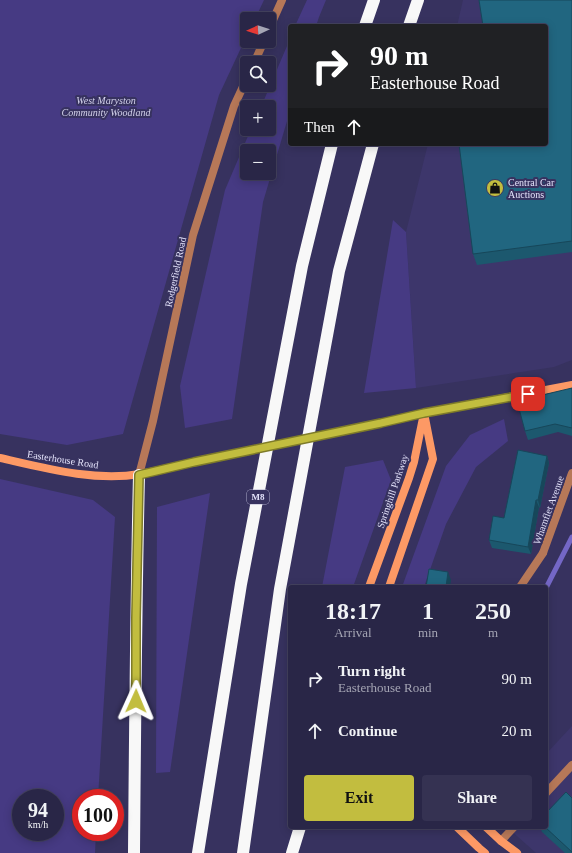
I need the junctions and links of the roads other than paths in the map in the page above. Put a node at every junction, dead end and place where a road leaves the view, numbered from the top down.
1 (282, 0) edge
2 (374, 0) edge
3 (418, 0) edge
4 (276, 13) edge
5 (366, 24) edge
6 (411, 24) edge
7 (240, 92) edge
8 (332, 146) edge
9 (372, 146) edge
10 (572, 385) edge
11 (424, 413) junction
12 (0, 458) edge
13 (572, 473) edge
14 (139, 475) junction
15 (370, 585) edge
16 (390, 585) edge
17 (521, 585) edge
18 (572, 765) edge
19 (548, 791) edge
20 (299, 829) edge
21 (459, 829) edge
22 (488, 829) edge
23 (512, 829) edge
24 (501, 841) junction
25 (134, 853) edge
26 (198, 853) edge
27 (243, 853) edge
28 (292, 853) edge
29 (485, 853) edge
30 (517, 853) edge

1 - 4 street
2 - 5 highway
3 - 6 highway
7 - 14 street, Rodgerfield Road
8 - 26 highway, M8
9 - 27 highway
10 - 11 street
11 - 14 street, Easterhouse Road, bridge
11 - 15 street, Springhill Parkway
11 - 16 street
12 - 14 street, Easterhouse Road
13 - 17 street, Whamflet Avenue
14 - 25 highway
18 - 19 street
20 - 28 highway
21 - 29 street
22 - 24 street
23 - 24 street
24 - 30 street

